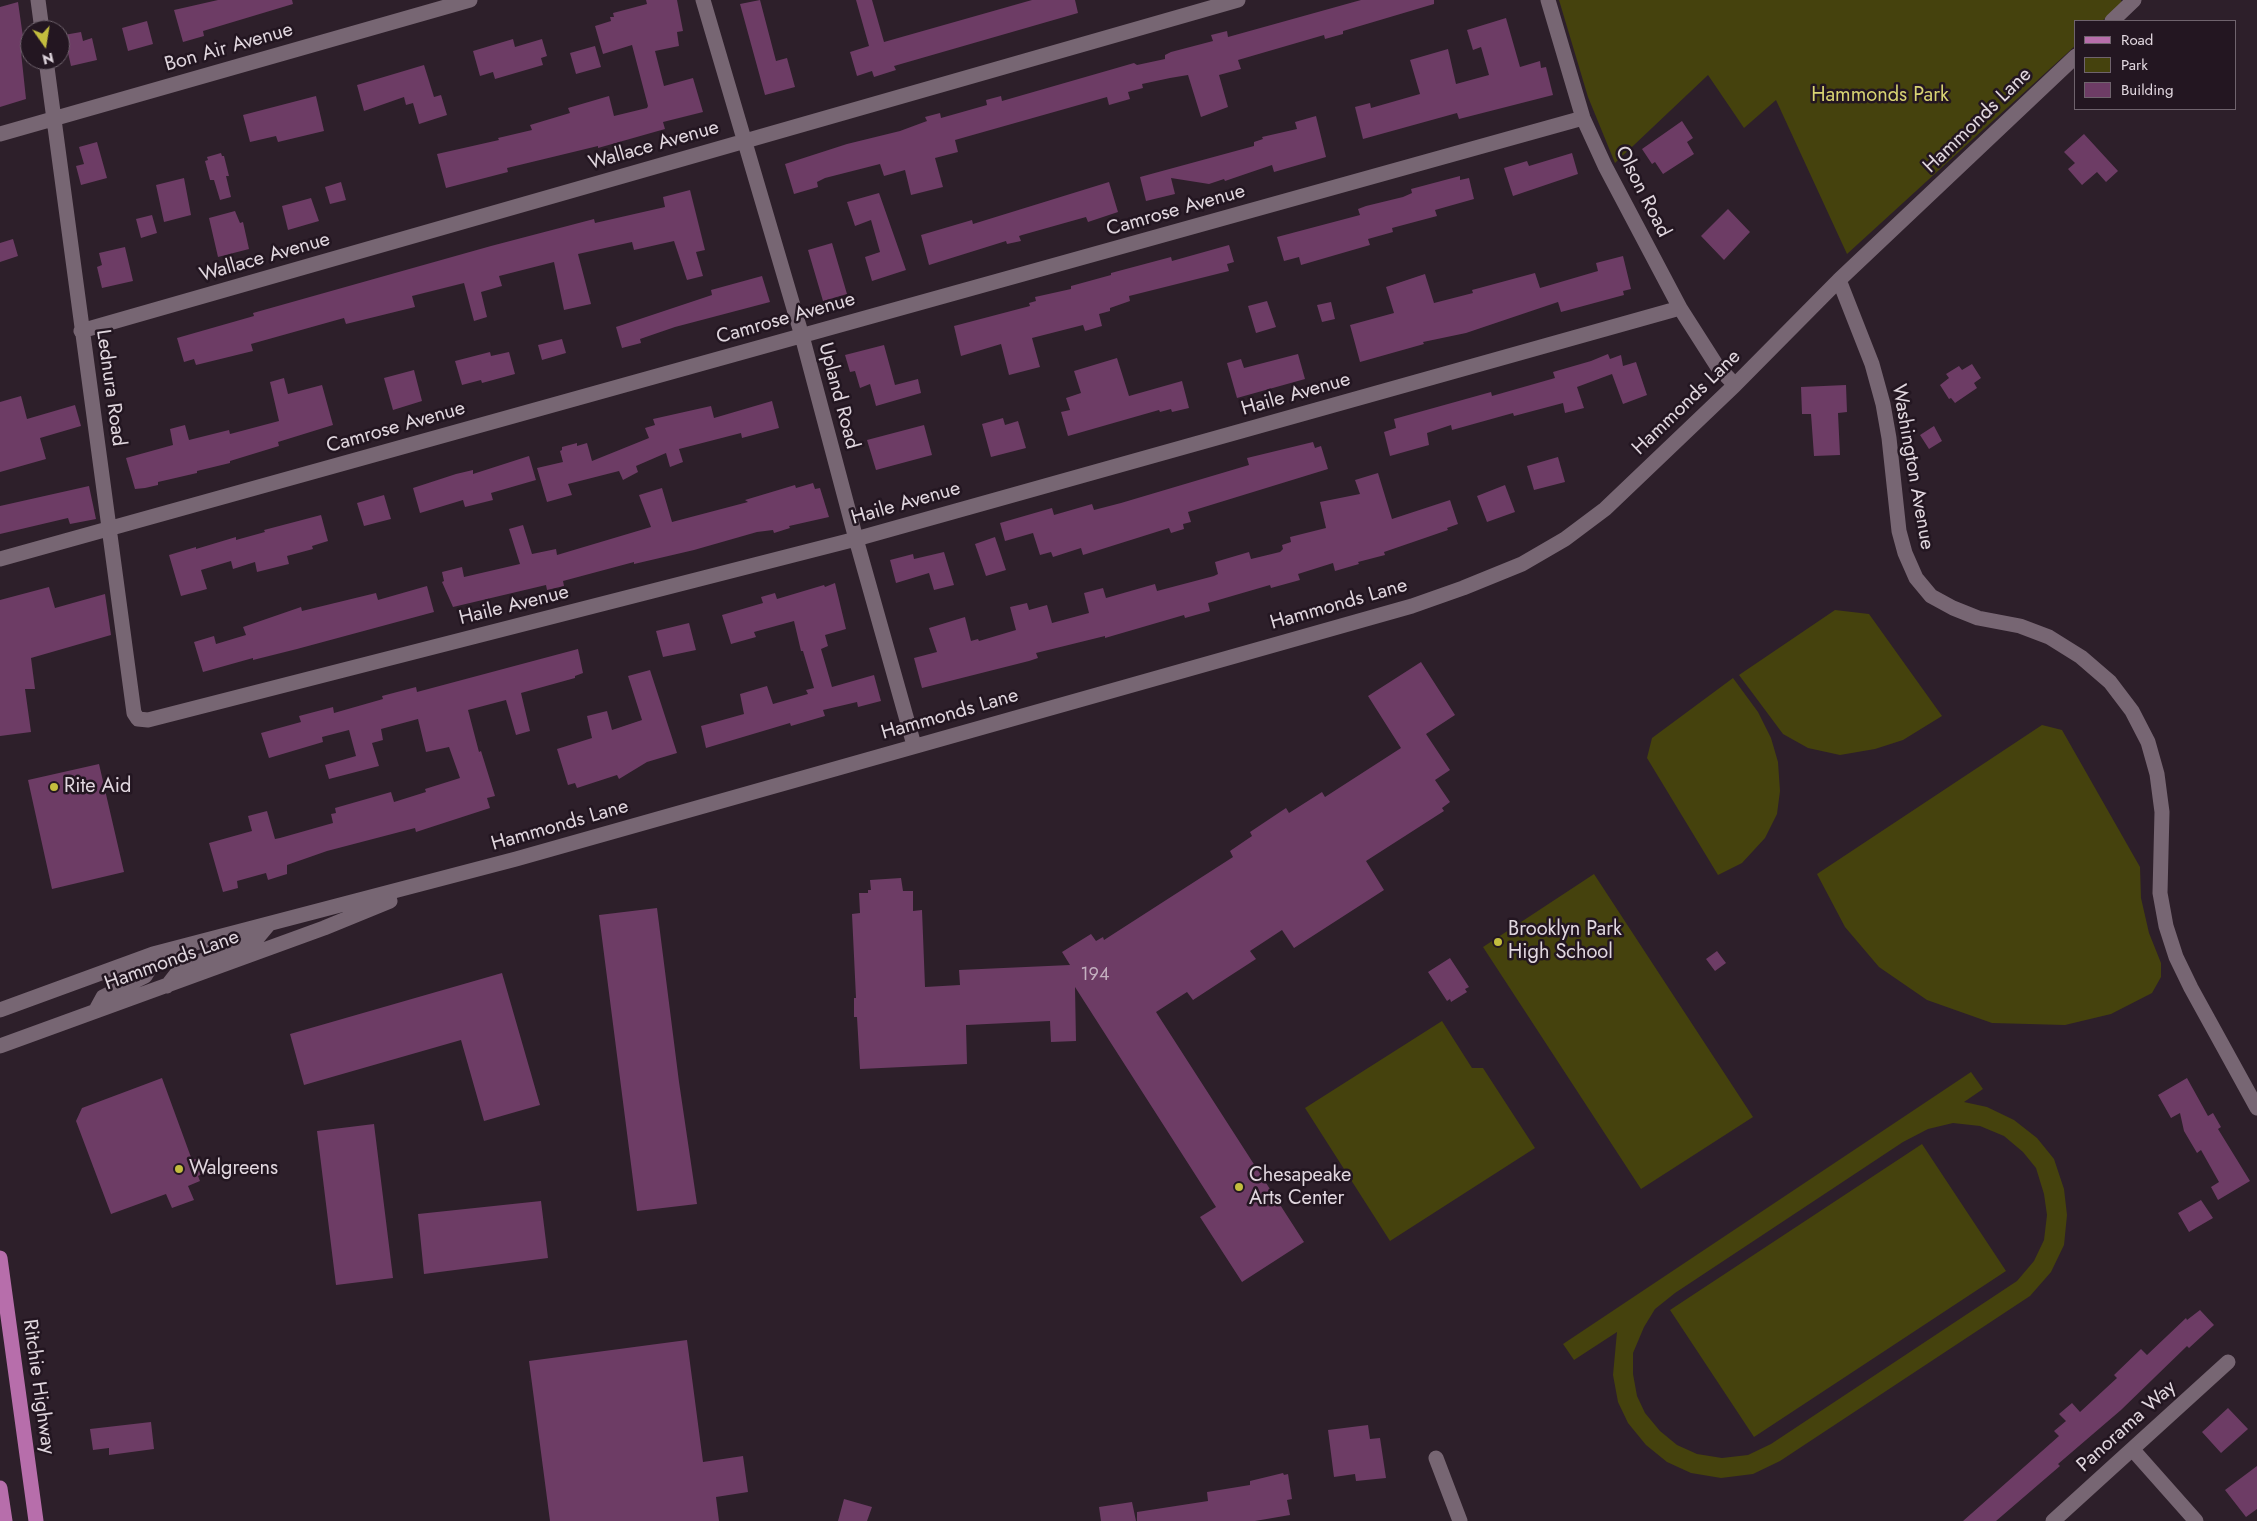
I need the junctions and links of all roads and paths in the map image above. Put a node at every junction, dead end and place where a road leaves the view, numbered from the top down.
1 (38, 0) edge
2 (470, 0) edge
3 (704, 0) edge
4 (1238, 0) edge
5 (1548, 0) edge
6 (2133, 1) edge
7 (41, 20) edge
8 (2113, 20) edge
9 (2074, 58) edge
10 (47, 70) edge
11 (54, 118) junction
12 (1583, 118) junction
13 (0, 134) edge
14 (745, 141) junction
15 (1839, 280) junction
16 (1680, 308) junction
17 (81, 331) junction
18 (802, 336) junction
19 (1735, 385) junction
20 (110, 529) junction
21 (856, 539) junction
22 (0, 560) edge
23 (138, 720) joint
24 (914, 745) junction
25 (440, 880) junction
26 (269, 924) junction
27 (153, 954) junction
28 (167, 986) junction
29 (0, 1010) edge
30 (97, 1010) junction
31 (0, 1046) edge
32 (2257, 1108) edge
33 (0, 1258) edge
34 (2228, 1362) dead end
35 (2132, 1450) junction
36 (1436, 1458) dead end
37 (0, 1488) edge
38 (4, 1521) edge
39 (36, 1521) edge
40 (1460, 1521) edge
41 (2053, 1521) edge
42 (2196, 1521) edge

1 - 7 street
2 - 11 street, Bon Air Avenue
3 - 14 street, Upland Road
4 - 14 street, Wallace Avenue
5 - 12 street, Olson Road
6 - 8 street
9 - 15 street, Hammonds Lane
10 - 11 street, Lednura Road
11 - 13 street, Bon Air Avenue
11 - 17 street, Lednura Road
12 - 16 street, Olson Road
12 - 18 street, Camrose Avenue
14 - 17 street, Wallace Avenue
14 - 18 street, Upland Road
15 - 19 street, Hammonds Lane
15 - 32 street, Washington Avenue
16 - 19 street, Olson Road
16 - 21 street, Haile Avenue
17 - 20 street, Lednura Road
18 - 20 street, Camrose Avenue
18 - 21 street, Upland Road
19 - 24 street, Hammonds Lane
20 - 22 street, Camrose Avenue
20 - 23 street, Lednura Road
21 - 23 street, Haile Avenue
21 - 24 street, Upland Road
24 - 25 street, Hammonds Lane
25 - 26 street, Hammonds Lane
25 - 28 street, Hammonds Lane
26 - 27 street, Hammonds Lane
26 - 28 street
27 - 29 street, Hammonds Lane
27 - 30 street
28 - 30 street, Hammonds Lane
30 - 31 street, Hammonds Lane
33 - 39 main road, Ritchie Highway
34 - 35 street, Panorama Way
35 - 41 street, Panorama Way
35 - 42 street
36 - 40 street
37 - 38 main road

